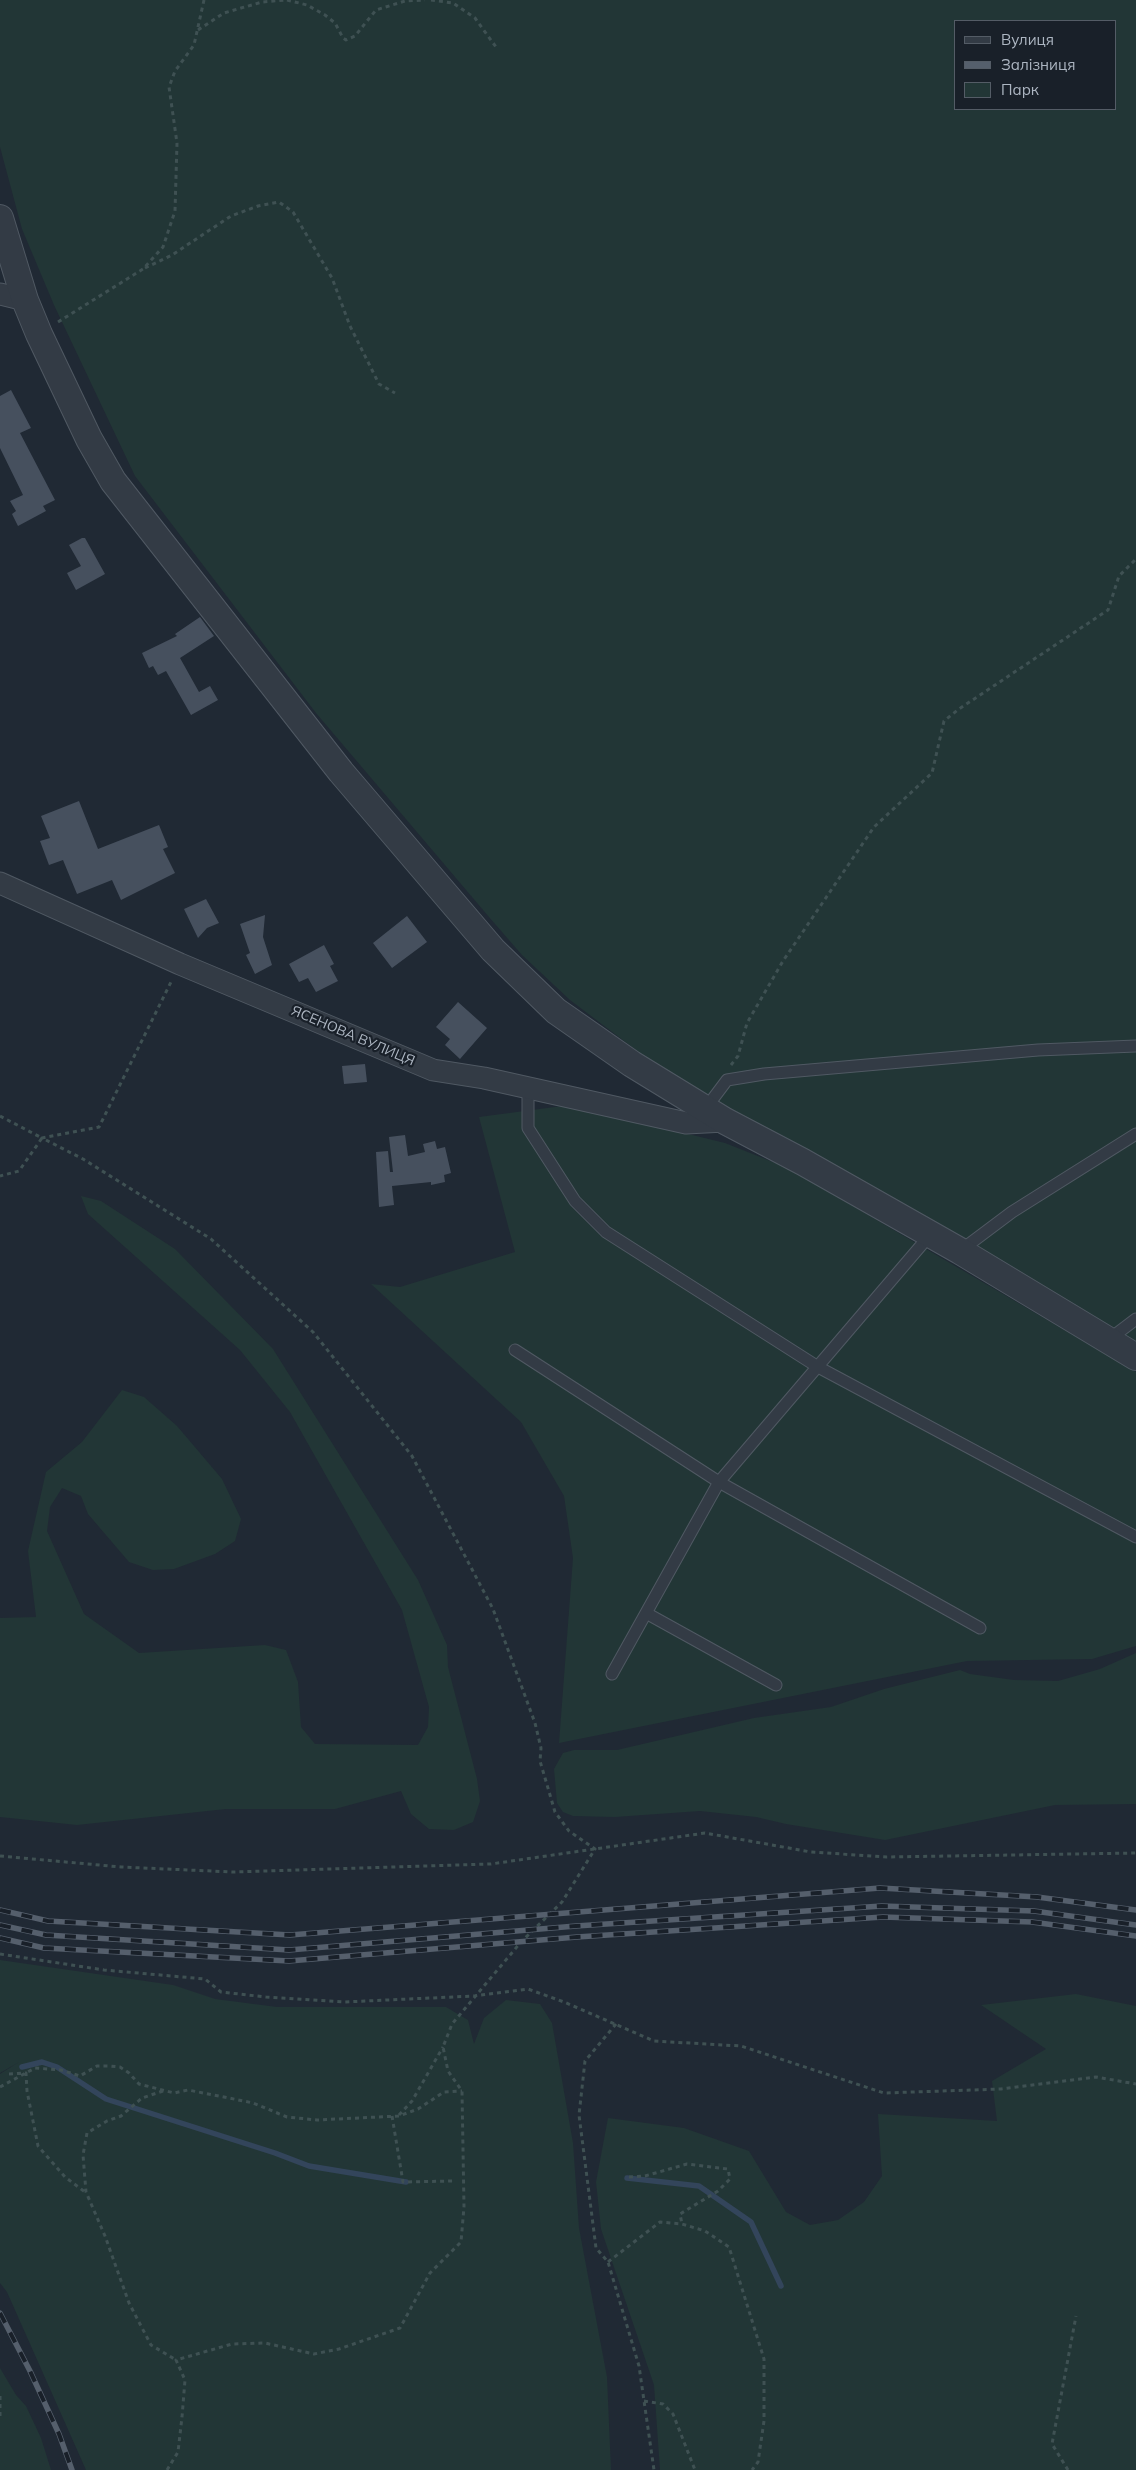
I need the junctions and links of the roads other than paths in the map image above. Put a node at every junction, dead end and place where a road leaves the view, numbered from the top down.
1 (0, 218) edge
2 (12, 298) edge
3 (0, 883) edge
4 (1136, 1046) edge
5 (528, 1089) junction
6 (717, 1106) junction
7 (1136, 1134) edge
8 (930, 1235) junction
9 (960, 1251) junction
10 (1136, 1319) edge
11 (1108, 1341) junction
12 (515, 1350) dead end
13 (1136, 1357) edge
14 (818, 1367) junction
15 (719, 1482) junction
16 (1136, 1537) edge
17 (646, 1613) junction
18 (980, 1628) dead end
19 (612, 1674) dead end
20 (776, 1685) dead end

1 - 2 street
2 - 6 street
3 - 5 street, ЯСЕНОВА ВУЛИЦЯ
4 - 6 lane
5 - 6 street, ЯСЕНОВА ВУЛИЦЯ
5 - 14 lane
6 - 8 street
7 - 9 lane
8 - 9 street
8 - 14 lane
9 - 11 street
10 - 11 lane
11 - 13 street
12 - 15 lane
14 - 15 lane
14 - 16 lane
15 - 17 lane
15 - 18 lane
17 - 19 lane
17 - 20 lane

